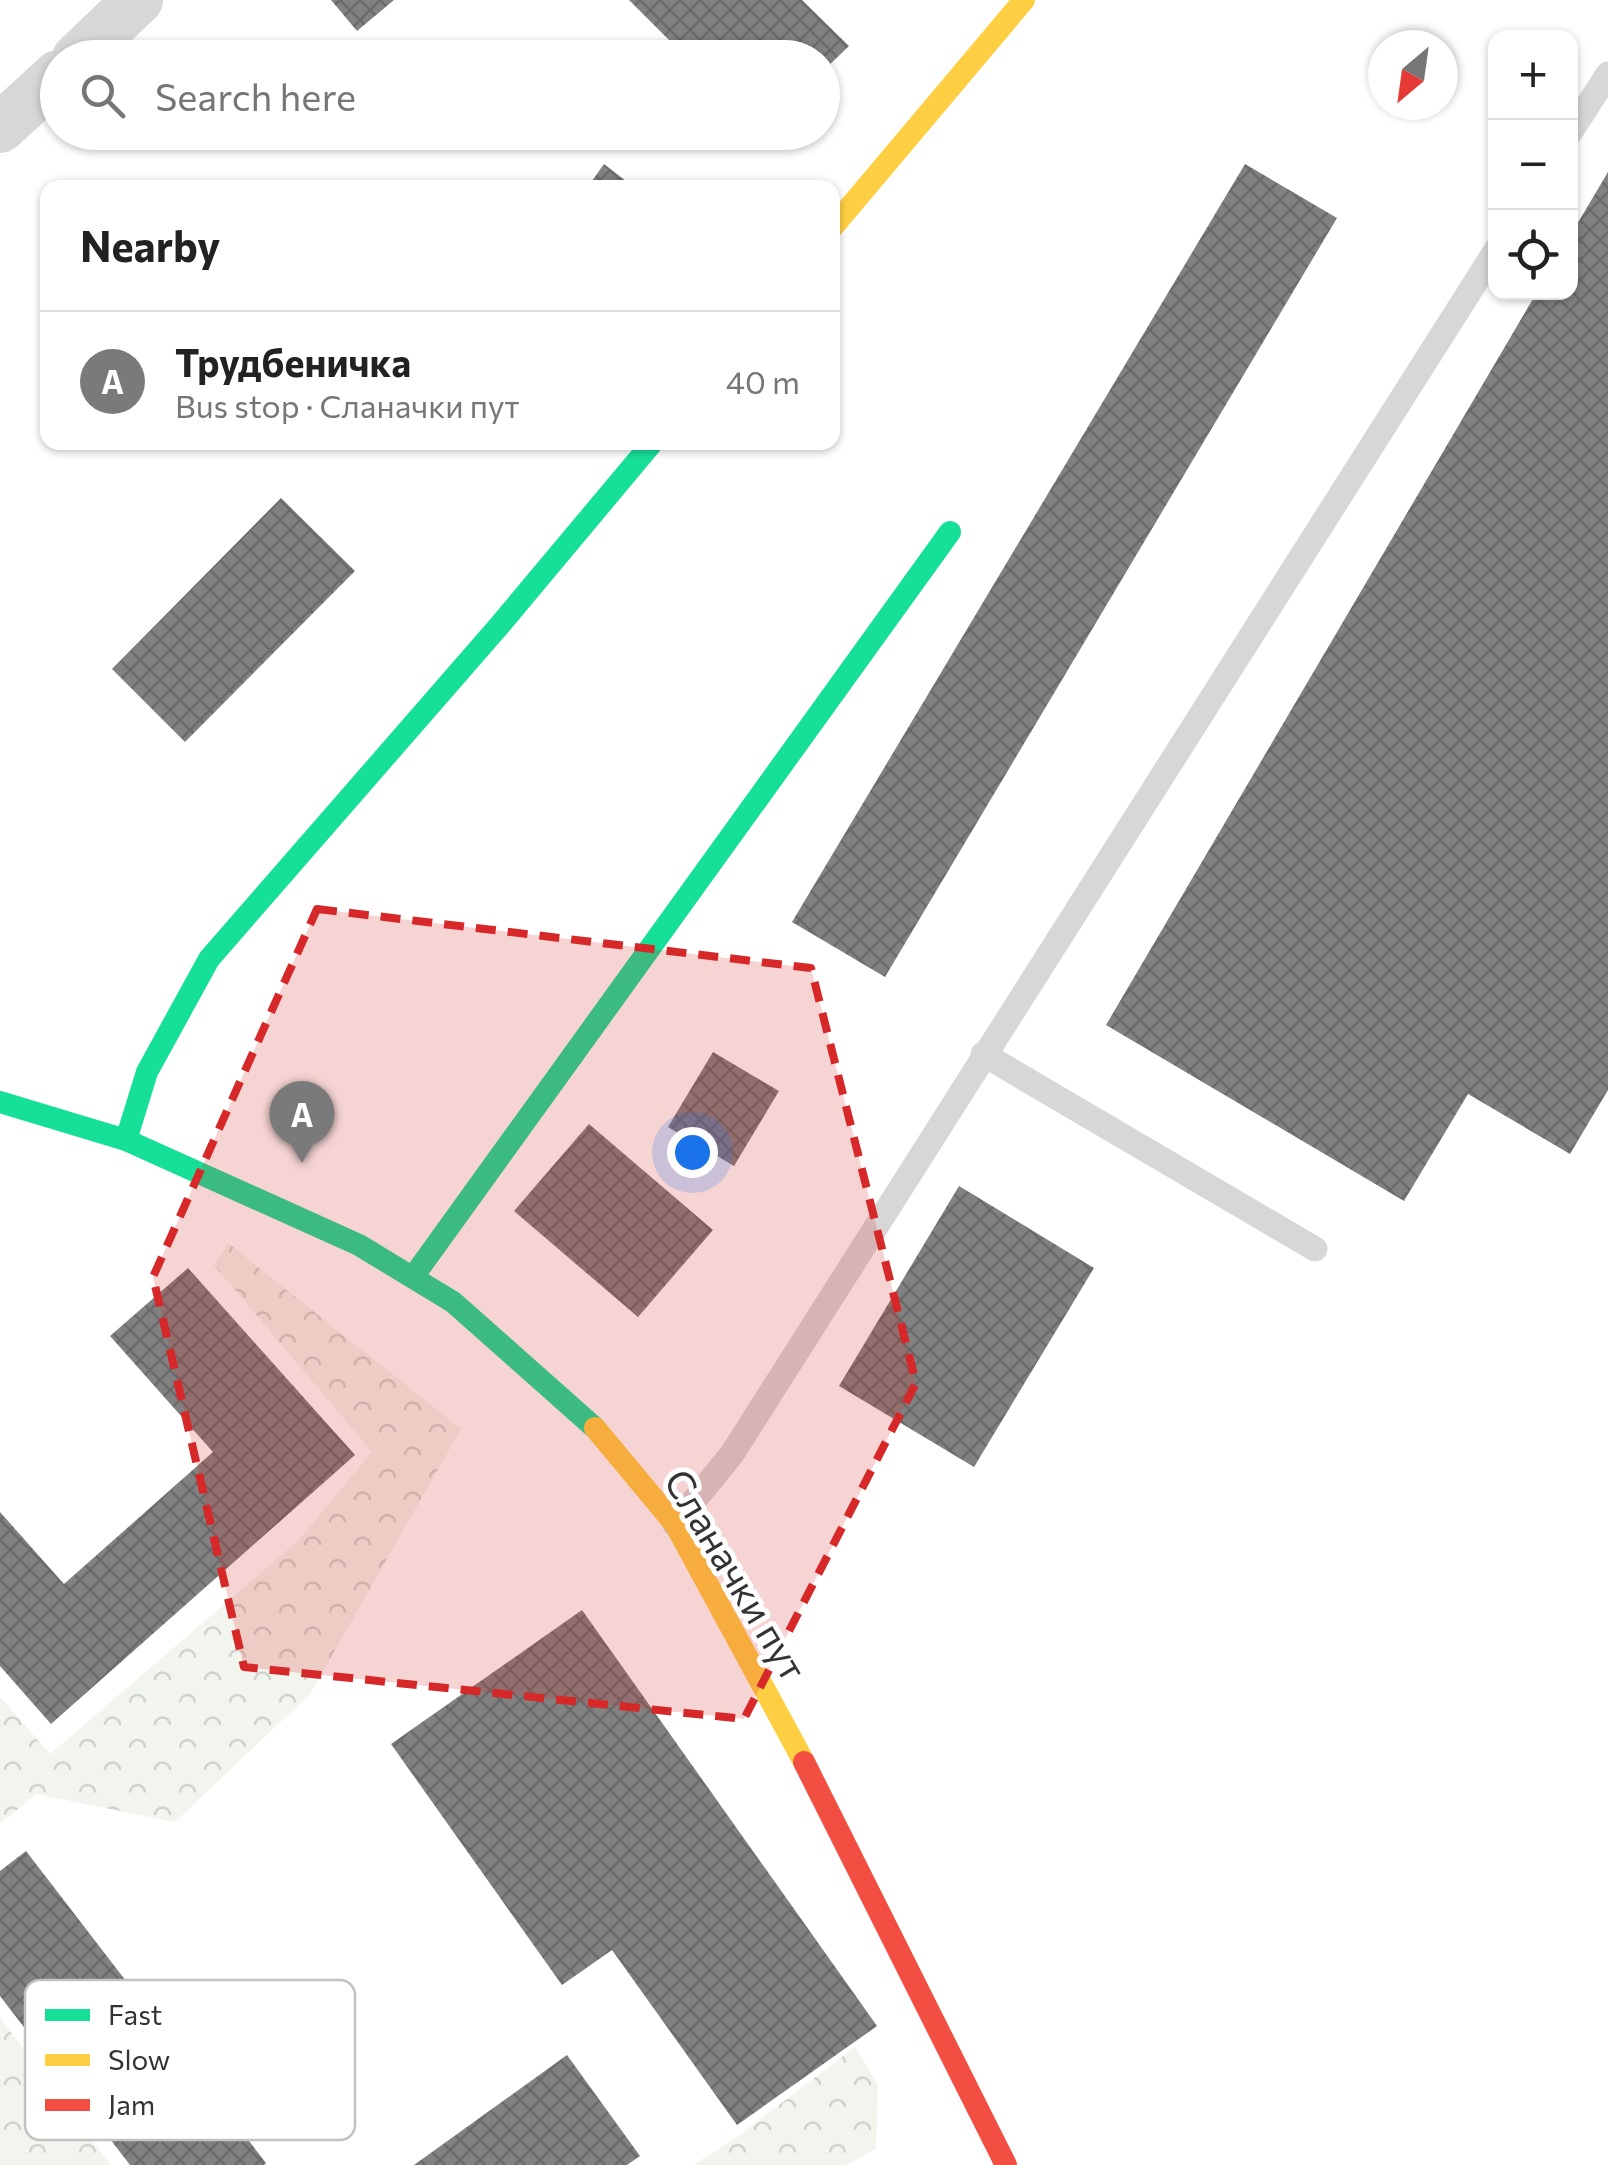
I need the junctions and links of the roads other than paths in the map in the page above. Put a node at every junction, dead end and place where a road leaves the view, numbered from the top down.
1 (138, 0) edge
2 (1024, 0) edge
3 (95, 40) edge
4 (1608, 74) edge
5 (40, 91) edge
6 (1578, 120) edge
7 (0, 128) edge
8 (840, 218) edge
9 (1488, 263) edge
10 (645, 450) edge
11 (950, 532) dead end
12 (983, 1054) junction
13 (0, 1102) edge
14 (126, 1140) junction
15 (1315, 1249) dead end
16 (413, 1278) junction
17 (675, 1524) junction
18 (1006, 2165) edge

1 - 3 street
2 - 8 street
4 - 6 lane
5 - 7 street
9 - 12 lane
10 - 14 street
11 - 16 street
12 - 15 lane
12 - 17 lane
13 - 14 street, Сланачки пут
14 - 16 street, Сланачки пут
16 - 17 street, Сланачки пут
17 - 18 street, Сланачки пут

